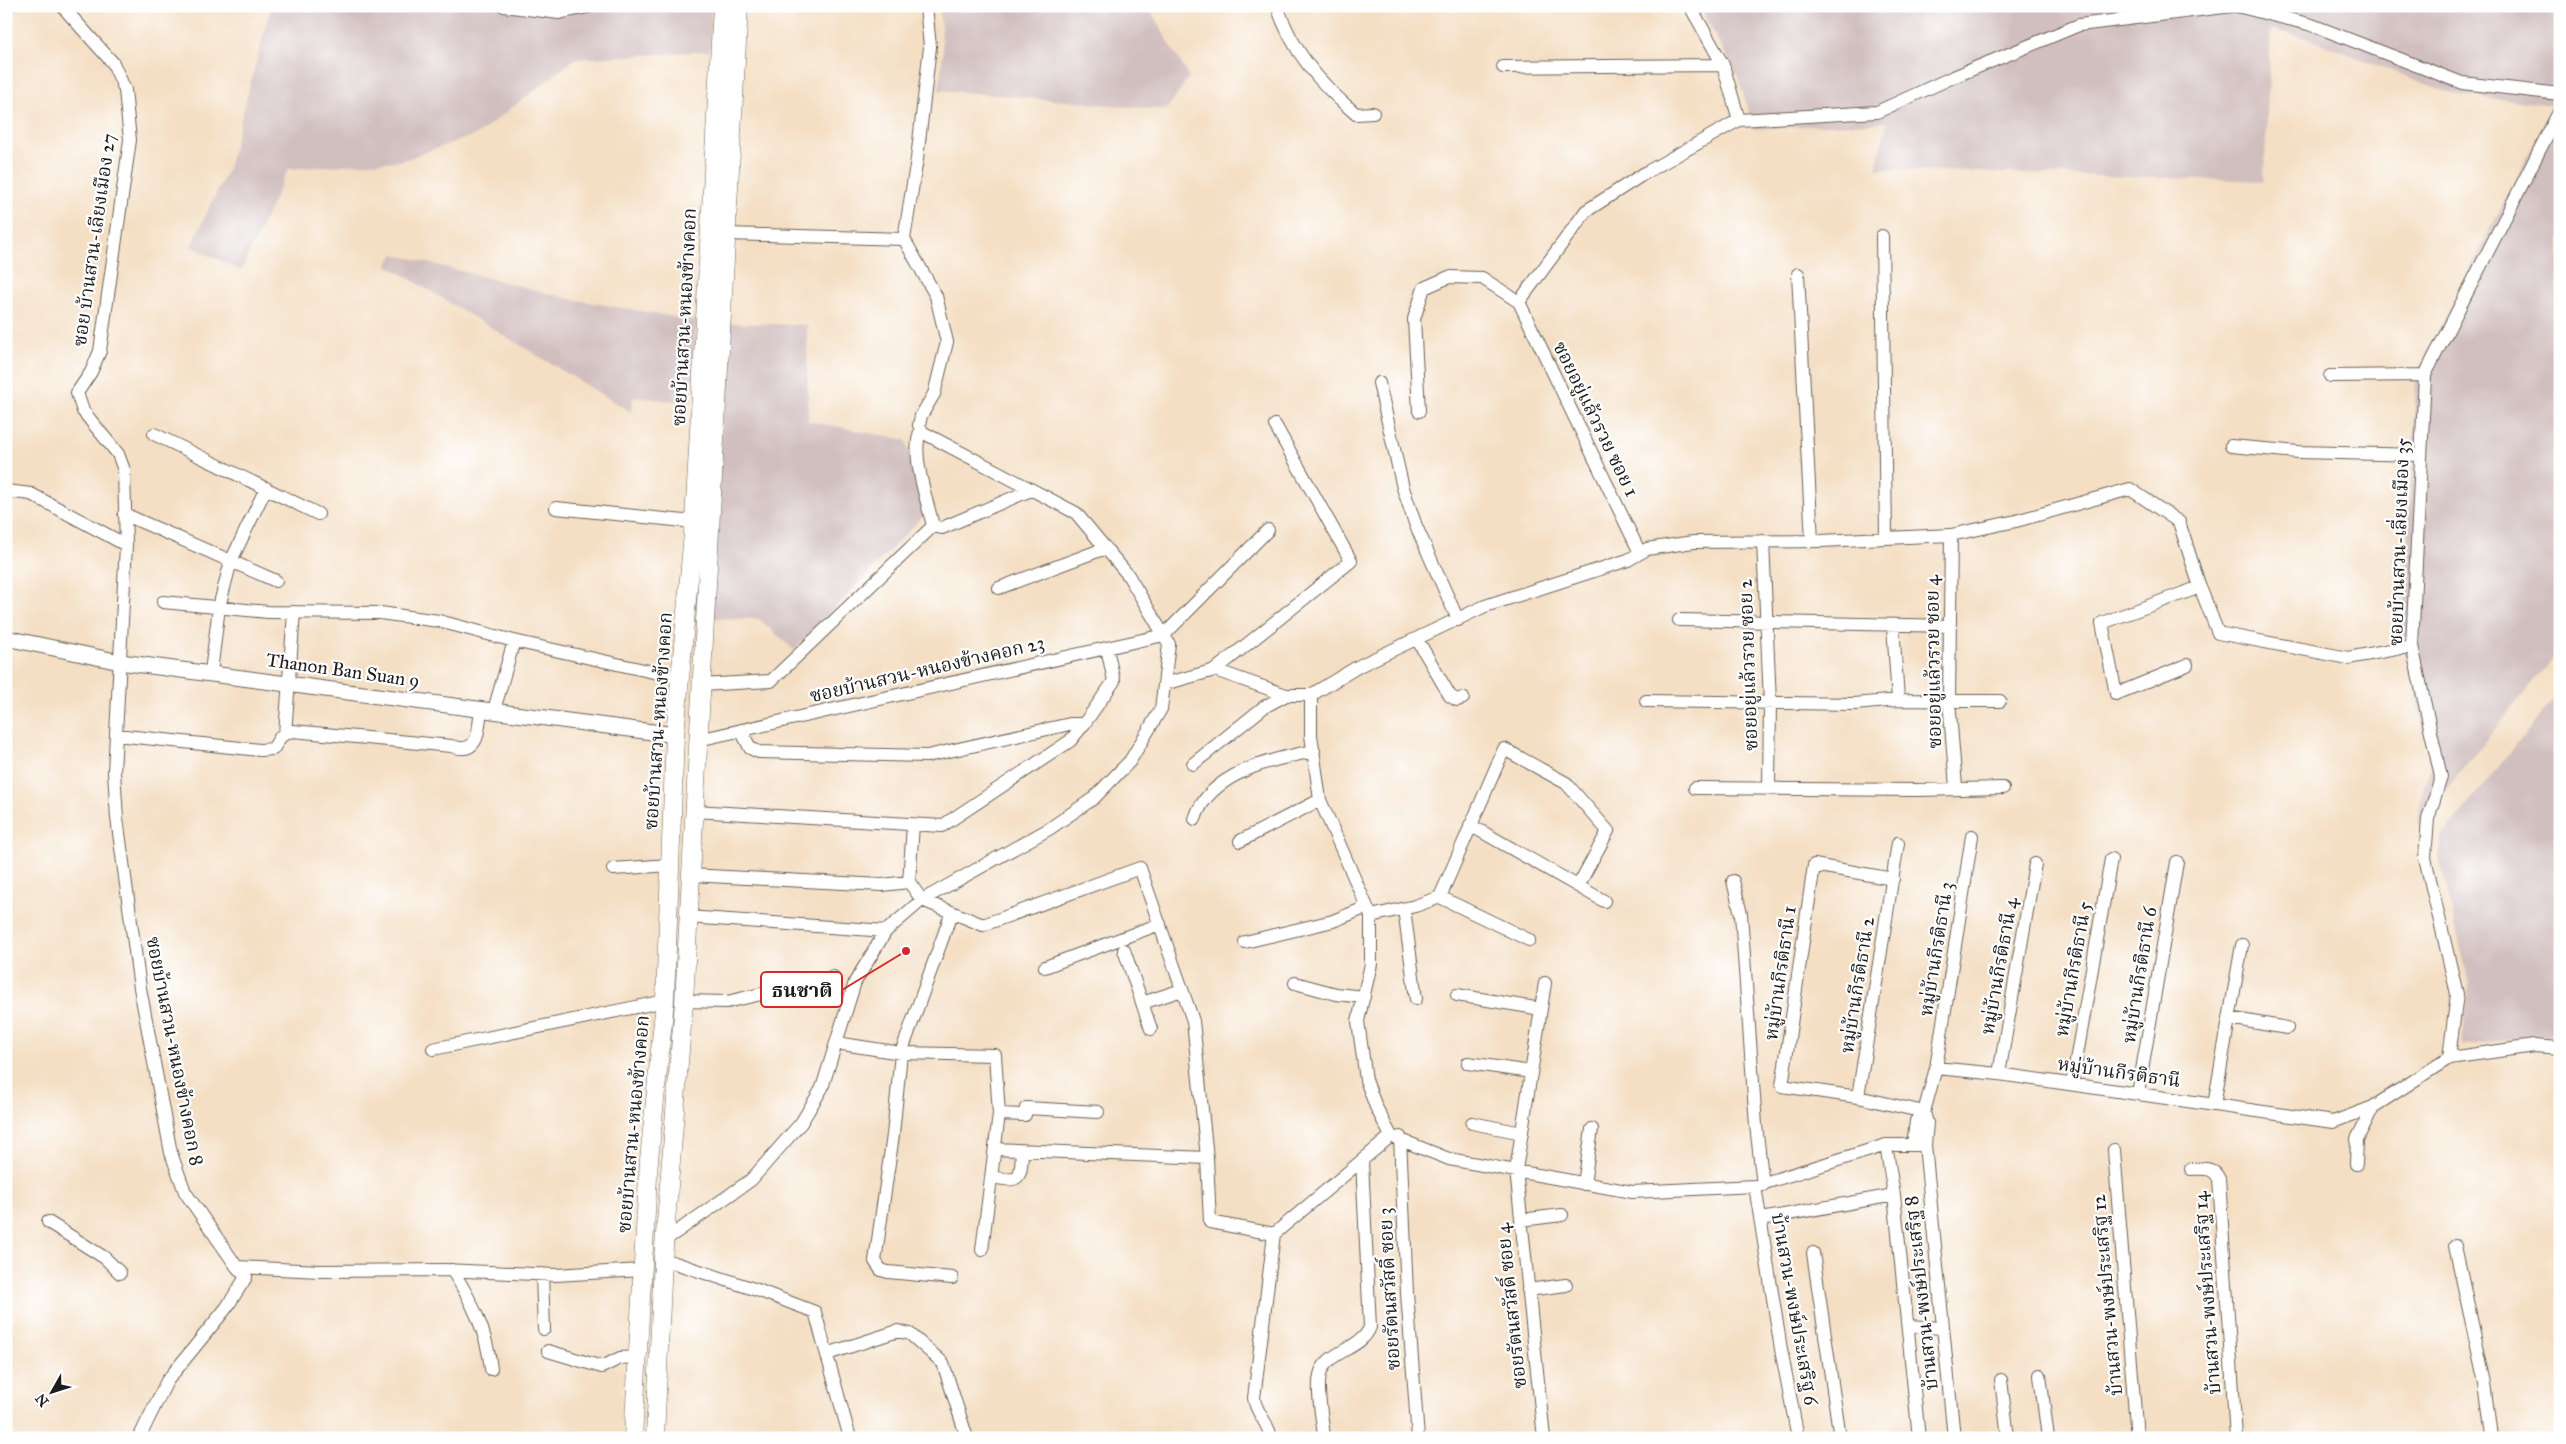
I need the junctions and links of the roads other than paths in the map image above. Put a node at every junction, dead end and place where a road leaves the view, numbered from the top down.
1 (62, 6) edge
2 (504, 6) edge
3 (592, 6) edge
4 (722, 6) edge
5 (739, 6) edge
6 (926, 6) edge
7 (1277, 6) edge
8 (1690, 6) edge
9 (2232, 6) edge
10 (2243, 7) edge
11 (1723, 65) junction
12 (1503, 67) dead end
13 (2560, 94) edge
14 (2560, 110) edge
15 (1372, 113) dead end
16 (1739, 120) junction
17 (726, 234) junction
18 (1882, 236) dead end
19 (904, 239) junction
20 (1798, 274) dead end
21 (1519, 302) junction
22 (2425, 375) junction
23 (2330, 376) dead end
24 (1379, 383) dead end
25 (1419, 412) dead end
26 (1275, 425) dead end
27 (924, 432) junction
28 (154, 434) dead end
29 (2231, 446) dead end
30 (2421, 455) junction
31 (266, 488) junction
32 (1031, 490) junction
33 (6, 491) edge
34 (556, 508) dead end
35 (124, 514) junction
36 (318, 514) dead end
37 (694, 522) junction
38 (933, 526) junction
39 (1268, 530) dead end
40 (1951, 535) junction
41 (1886, 538) junction
42 (1763, 541) junction
43 (1812, 541) junction
44 (126, 545) junction
45 (1106, 548) junction
46 (1640, 553) junction
47 (231, 561) junction
48 (276, 581) dead end
49 (2200, 587) junction
50 (1000, 588) dead end
51 (163, 602) dead end
52 (219, 607) junction
53 (294, 612) junction
54 (1458, 620) junction
55 (1679, 620) dead end
56 (1766, 621) junction
57 (1893, 624) junction
58 (1950, 626) junction
59 (1164, 635) junction
60 (6, 638) edge
61 (1417, 639) junction
62 (514, 640) junction
63 (2412, 646) junction
64 (1107, 648) junction
65 (120, 662) junction
66 (2187, 665) dead end
67 (1216, 670) junction
68 (211, 672) junction
69 (680, 678) junction
70 (290, 682) junction
71 (701, 684) junction
72 (1164, 684) junction
73 (1286, 695) junction
74 (1311, 695) junction
75 (1464, 698) dead end
76 (1898, 700) junction
77 (1948, 700) junction
78 (1646, 701) dead end
79 (2000, 701) dead end
80 (1770, 703) junction
81 (488, 709) junction
82 (1084, 724) junction
83 (741, 730) junction
84 (285, 734) junction
85 (116, 735) junction
86 (675, 735) junction
87 (698, 740) junction
88 (1314, 751) junction
89 (1193, 764) dead end
90 (1695, 788) dead end
91 (1769, 788) junction
92 (1956, 788) junction
93 (2003, 788) dead end
94 (1320, 800) junction
95 (694, 811) junction
96 (1195, 818) dead end
97 (913, 825) junction
98 (1470, 825) junction
99 (1972, 836) dead end
100 (1240, 841) dead end
101 (1898, 843) dead end
102 (2111, 860) dead end
103 (2177, 862) dead end
104 (2035, 864) dead end
105 (670, 865) junction
106 (613, 869) dead end
107 (690, 875) junction
108 (1893, 880) junction
109 (1733, 881) dead end
110 (910, 882) junction
111 (1578, 886) junction
112 (1440, 897) junction
113 (922, 900) junction
114 (1604, 901) dead end
115 (1404, 909) junction
116 (952, 912) junction
117 (1369, 912) junction
118 (687, 917) junction
119 (1160, 924) junction
120 (886, 931) junction
121 (1528, 940) dead end
122 (1245, 942) dead end
123 (2242, 945) dead end
124 (1124, 950) dead end
125 (1045, 967) dead end
126 (833, 977) dead end
127 (1295, 983) dead end
128 (1545, 984) dead end
129 (1182, 990) junction
130 (1457, 995) dead end
131 (1364, 997) junction
132 (1416, 999) dead end
133 (665, 1001) junction
134 (684, 1001) junction
135 (1142, 1004) junction
136 (1541, 1009) junction
137 (2229, 1018) junction
138 (2287, 1028) dead end
139 (1151, 1029) dead end
140 (836, 1043) junction
141 (2560, 1048) edge
142 (433, 1049) dead end
143 (901, 1053) junction
144 (2449, 1058) junction
145 (1468, 1063) dead end
146 (1936, 1068) junction
147 (1531, 1072) junction
148 (1999, 1074) junction
149 (2072, 1084) junction
150 (2138, 1094) junction
151 (1858, 1097) junction
152 (2214, 1105) junction
153 (2373, 1108) junction
154 (1098, 1112) dead end
155 (1924, 1112) junction
156 (999, 1114) junction
157 (1472, 1123) dead end
158 (1592, 1129) dead end
159 (1522, 1133) junction
160 (1396, 1136) junction
161 (1886, 1145) junction
162 (1919, 1145) junction
163 (995, 1149) junction
164 (1022, 1150) junction
165 (2114, 1150) dead end
166 (1207, 1158) junction
167 (1362, 1161) junction
168 (2356, 1164) dead end
169 (1516, 1170) junction
170 (2190, 1170) dead end
171 (992, 1177) junction
172 (1584, 1184) junction
173 (1759, 1186) junction
174 (1894, 1194) junction
175 (1562, 1215) dead end
176 (1760, 1219) junction
177 (1521, 1220) junction
178 (48, 1222) dead end
179 (1274, 1234) junction
180 (665, 1240) junction
181 (2456, 1246) dead end
182 (982, 1250) dead end
183 (1813, 1253) dead end
184 (663, 1259) junction
185 (237, 1267) junction
186 (452, 1270) junction
187 (642, 1270) junction
188 (120, 1273) dead end
189 (542, 1274) junction
190 (952, 1278) dead end
191 (1566, 1285) dead end
192 (1528, 1290) junction
193 (1908, 1326) junction
194 (1944, 1328) junction
195 (544, 1329) dead end
196 (548, 1351) dead end
197 (828, 1354) junction
198 (637, 1365) junction
199 (491, 1369) dead end
200 (2040, 1375) dead end
201 (659, 1376) junction
202 (2001, 1380) dead end
203 (139, 1438) edge
204 (633, 1438) edge
205 (655, 1438) edge
206 (850, 1438) edge
207 (967, 1438) edge
208 (1272, 1438) edge
209 (1324, 1438) edge
210 (1418, 1438) edge
211 (1544, 1438) edge
212 (1798, 1438) edge
213 (1840, 1438) edge
214 (1919, 1438) edge
215 (1954, 1438) edge
216 (2008, 1438) edge
217 (2048, 1438) edge
218 (2137, 1438) edge
219 (2236, 1438) edge
220 (2492, 1438) edge

1 - 35 street, ซอย บ้านสวน-เลียงเมือง 27
2 - 3 street
4 - 37 main road, ซอยบ้านสวน-หนองข้างคอก
5 - 17 main road, ซอยบ้านสวน-หนองข้างคอก
6 - 19 street
7 - 15 street
8 - 11 street
9 - 16 street
10 - 13 street
11 - 12 street
11 - 16 street
14 - 22 street, ซอยบ้านสวน-เลี่ยงเมือง 35
16 - 21 street
17 - 19 street
17 - 71 main road, ซอยบ้านสวน-หนองข้างคอก
18 - 41 street
19 - 27 street
20 - 43 street
21 - 25 street
21 - 46 street, ซอยอยู่แล้วรวย ซอย 1
22 - 23 street
22 - 30 street, ซอยบ้านสวน-เลี่ยงเมือง 35
24 - 54 street
26 - 67 street
27 - 32 street
27 - 38 street
28 - 31 street
29 - 30 street
30 - 63 street, ซอยบ้านสวน-เลี่ยงเมือง 35
31 - 36 street
31 - 47 street
32 - 38 street
32 - 45 street
33 - 44 street
34 - 37 street
35 - 44 street, ซอย บ้านสวน-เลียงเมือง 27
35 - 47 street
37 - 69 main road, ซอยบ้านสวน-หนองข้างคอก
38 - 71 street
39 - 59 street
40 - 41 street
40 - 49 street
40 - 58 street, ซอยอยู่แล้วรวย ซอย 4
41 - 43 street
42 - 43 street
42 - 46 street
42 - 56 street, ซอยอยู่แล้วรวย ซอย 2
44 - 65 street, ซอย บ้านสวน-เลียงเมือง 27
45 - 50 street
45 - 59 street
46 - 54 street
47 - 48 street
47 - 52 street
49 - 63 street
49 - 66 street
51 - 52 street
52 - 53 street
52 - 68 street
53 - 62 street
53 - 70 street
54 - 61 street
55 - 56 street
56 - 57 street
56 - 80 street, ซอยอยู่แล้วรวย ซอย 2
57 - 58 street
57 - 76 street
58 - 77 street, ซอยอยู่แล้วรวย ซอย 4
59 - 64 street, ซอยบ้านสวน-หนองข้างคอก 23
59 - 72 street
60 - 65 street, Thanon Ban Suan 9
61 - 74 street
61 - 75 street
62 - 69 street
62 - 81 street
63 - 144 street, ซอยบ้านสวน-เลี่ยงเมือง 35
64 - 82 street
64 - 83 street, ซอยบ้านสวน-หนองข้างคอก 23
65 - 68 street, Thanon Ban Suan 9
65 - 85 street, ซอยบ้านสวน-หนองข้างคอก 8
67 - 72 street
67 - 73 street
68 - 70 street, Thanon Ban Suan 9
69 - 86 main road, ซอยบ้านสวน-หนองข้างคอก
70 - 81 street, Thanon Ban Suan 9
70 - 84 street
71 - 87 main road, ซอยบ้านสวน-หนองข้างคอก
72 - 113 street
73 - 74 street
73 - 89 street
74 - 88 street
76 - 77 street
76 - 80 street
77 - 79 street
77 - 92 street, ซอยอยู่แล้วรวย ซอย 4
78 - 80 street
80 - 91 street, ซอยอยู่แล้วรวย ซอย 2
81 - 84 street
81 - 86 street, Thanon Ban Suan 9
82 - 83 street
82 - 97 street
83 - 87 street, ซอยบ้านสวน-หนองข้างคอก 23
84 - 85 street
85 - 185 street, ซอยบ้านสวน-หนองข้างคอก 8
86 - 87 main road
86 - 105 main road, ซอยบ้านสวน-หนองข้างคอก
87 - 95 main road, ซอยบ้านสวน-หนองข้างคอก
88 - 94 street
88 - 96 street
90 - 91 street
91 - 92 street
92 - 93 street
94 - 100 street
94 - 117 street
95 - 97 street
95 - 107 main road, ซอยบ้านสวน-หนองข้างคอก
97 - 110 street
98 - 111 street
98 - 111 street
98 - 112 street
99 - 146 street, หมู่บ้านกีรติธานี 3
101 - 108 street, หมู่บ้านกีรติธานี 2
102 - 149 street, หมู่บ้านกีรติธานี 5
103 - 150 street, หมู่บ้านกีรติธานี 6
104 - 148 street, หมู่บ้านกีรติธานี 4
105 - 106 street
105 - 133 main road, ซอยบ้านสวน-หนองข้างคอก
107 - 110 street
107 - 118 main road, ซอยบ้านสวน-หนองข้างคอก
108 - 151 street, หมู่บ้านกีรติธานี 2
108 - 151 street, หมู่บ้านกีรติธานี 1
109 - 173 street, บ้านสวน-พงษ์ประเสริฐ 6
110 - 113 street
111 - 114 street
112 - 115 street
112 - 121 street
113 - 116 street
113 - 120 street
115 - 117 street
115 - 132 street
116 - 119 street
116 - 143 street
117 - 122 street
117 - 131 street
118 - 120 street
118 - 134 main road, ซอยบ้านสวน-หนองข้างคอก
119 - 125 street
119 - 129 street
120 - 140 street
123 - 137 street
124 - 135 street
126 - 134 street
127 - 131 street
128 - 136 street, ซอยรัตนสวัสดิ์ ซอย 4
129 - 135 street
129 - 166 street
130 - 136 street
131 - 160 street
133 - 142 street
133 - 187 main road, ซอยบ้านสวน-หนองข้างคอก
134 - 180 main road, ซอยบ้านสวน-หนองข้างคอก
135 - 139 street
136 - 147 street, ซอยรัตนสวัสดิ์ ซอย 4
137 - 138 street
137 - 152 street
140 - 143 street
140 - 180 street
141 - 144 street
143 - 156 street
143 - 190 street
144 - 153 street
145 - 147 street
146 - 148 street, หมู่บ้านกีรติธานี
146 - 155 street
147 - 159 street, ซอยรัตนสวัสดิ์ ซอย 4
148 - 149 street, หมู่บ้านกีรติธานี
149 - 150 street, หมู่บ้านกีรติธานี
150 - 152 street, หมู่บ้านกีรติธานี
151 - 155 street
152 - 153 street, หมู่บ้านกีรติธานี
153 - 168 street
154 - 156 street
155 - 162 street
156 - 163 street
157 - 159 street
158 - 172 street
159 - 169 street, ซอยรัตนสวัสดิ์ ซอย 4
160 - 167 street
160 - 169 street
160 - 210 street, ซอยรัตนสวัสดิ์ ซอย 3
161 - 162 street
161 - 173 street
161 - 174 street
162 - 194 street, บ้านสวน-พงษ์ประเสริฐ 8
163 - 164 street
163 - 171 street
164 - 166 street
164 - 171 street
165 - 218 street, บ้านสวน-พงษ์ประเสริฐ 12
166 - 179 street
167 - 179 street
167 - 209 street
169 - 172 street
169 - 177 street, ซอยรัตนสวัสดิ์ ซอย 4
170 - 219 street, บ้านสวน-พงษ์ประเสริฐ 14
171 - 182 street
172 - 173 street
173 - 176 street, บ้านสวน-พงษ์ประเสริฐ 6
174 - 176 street
174 - 193 street
175 - 177 street
176 - 212 street, บ้านสวน-พงษ์ประเสริฐ 6
177 - 192 street, ซอยรัตนสวัสดิ์ ซอย 4
178 - 188 street
179 - 208 street
180 - 184 main road, ซอยบ้านสวน-หนองข้างคอก
181 - 220 street
183 - 213 street
184 - 197 street
184 - 201 main road, ซอยบ้านสวน-หนองข้างคอก
185 - 186 street
185 - 203 street
186 - 189 street
186 - 199 street
187 - 189 street
187 - 198 main road, ซอยบ้านสวน-หนองข้างคอก
189 - 195 street
191 - 192 street
192 - 211 street, ซอยรัตนสวัสดิ์ ซอย 4
193 - 194 street
193 - 214 street
194 - 215 street, บ้านสวน-พงษ์ประเสริฐ 8
196 - 198 street
197 - 206 street
197 - 207 street
198 - 201 main road
198 - 204 main road, ซอยบ้านสวน-หนองข้างคอก
200 - 217 street
201 - 205 main road, ซอยบ้านสวน-หนองข้างคอก
202 - 216 street

